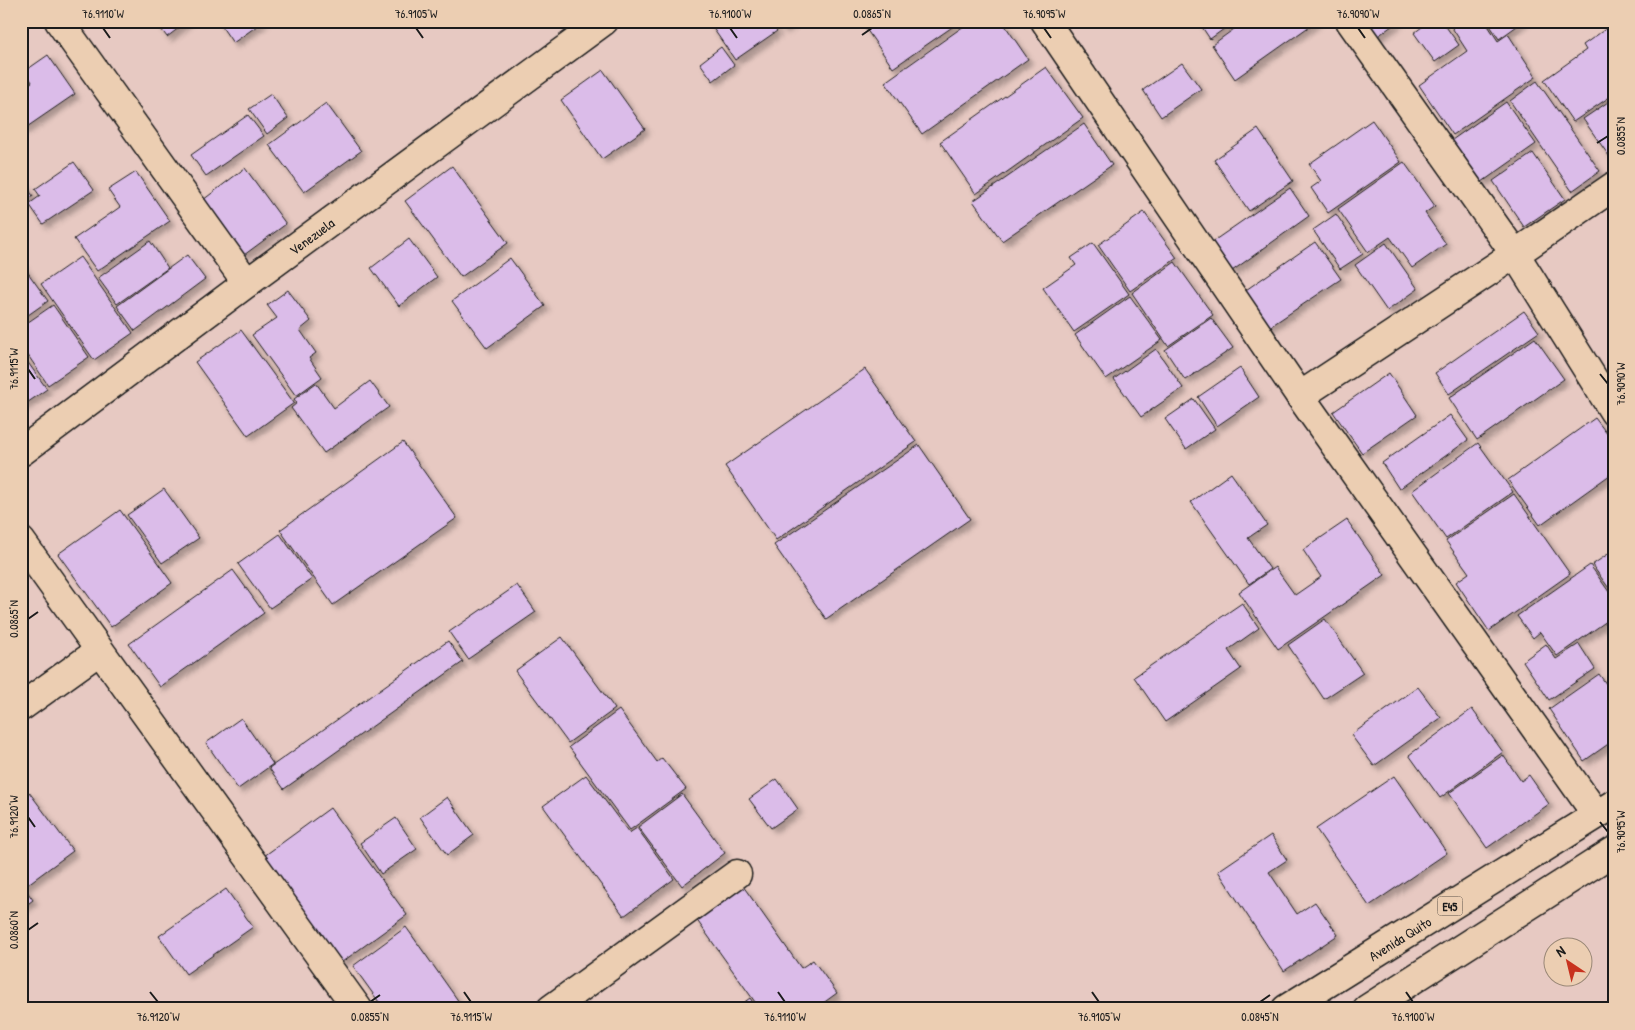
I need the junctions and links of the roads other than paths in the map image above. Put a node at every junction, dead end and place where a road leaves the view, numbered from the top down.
1 (59, 21) edge
2 (604, 21) edge
3 (1046, 21) edge
4 (1350, 21) edge
5 (1614, 186) edge
6 (1515, 254) junction
7 (247, 283) junction
8 (1300, 396) junction
9 (1614, 412) edge
10 (21, 452) edge
11 (21, 542) edge
12 (99, 651) junction
13 (21, 707) edge
14 (1605, 809) edge
15 (1614, 851) edge
16 (737, 874) dead end
17 (358, 1009) edge
18 (551, 1009) edge
19 (1286, 1009) edge
20 (1367, 1009) edge

1 - 7 main road
2 - 7 main road, Venezuela
3 - 8 main road
4 - 6 main road
5 - 6 main road
6 - 8 main road
6 - 9 main road
7 - 10 main road, Venezuela
8 - 14 main road
11 - 12 main road
12 - 13 main road
12 - 17 main road
14 - 19 main road, Avenida Quito / E45
15 - 20 main road
16 - 18 main road

